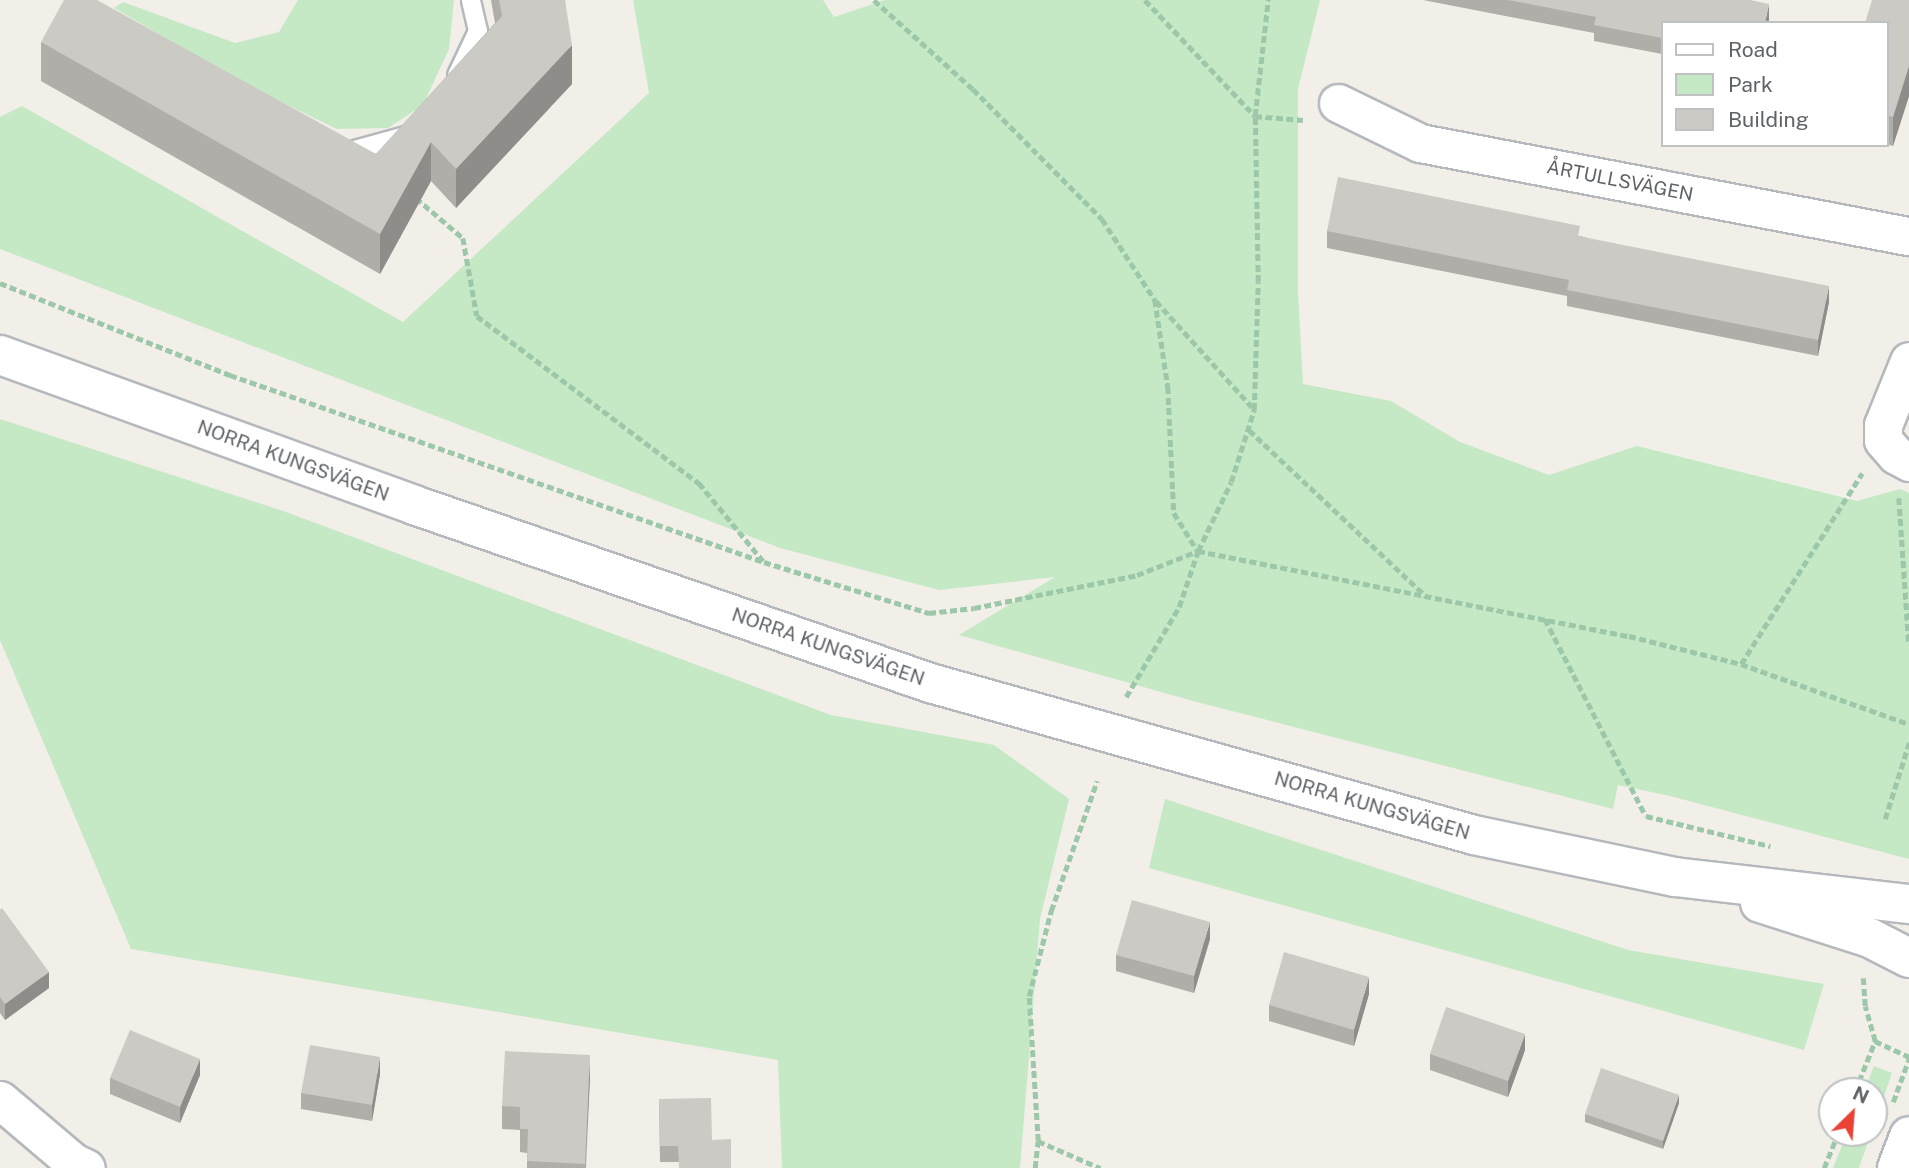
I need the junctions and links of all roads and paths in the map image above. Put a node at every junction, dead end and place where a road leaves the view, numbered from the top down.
1 (471, 0) edge
2 (874, 0) edge
3 (1145, 0) edge
4 (1268, 0) edge
5 (447, 90) edge
6 (1338, 103) joint
7 (1255, 116) junction
8 (425, 117) edge
9 (347, 152) edge
10 (407, 189) edge
11 (1909, 236) edge
12 (0, 283) edge
13 (1155, 300) junction
14 (0, 355) edge
15 (1909, 361) edge
16 (1254, 410) junction
17 (1249, 431) junction
18 (1896, 453) edge
19 (1198, 551) junction
20 (764, 562) junction
21 (1428, 598) junction
22 (1545, 619) junction
23 (1909, 645) edge
24 (1741, 664) junction
25 (1126, 697) dead end
26 (1909, 724) edge
27 (1909, 743) edge
28 (1097, 781) dead end
29 (1885, 819) dead end
30 (1772, 846) dead end
31 (1675, 877) junction
32 (1909, 904) edge
33 (1909, 958) edge
34 (1875, 1041) dead end
35 (1909, 1057) edge
36 (0, 1100) edge
37 (1909, 1136) edge
38 (1038, 1142) junction
39 (1832, 1147) edge
40 (86, 1168) edge
41 (1035, 1168) edge
42 (1100, 1168) edge
43 (1824, 1168) edge
44 (1897, 1168) edge

1 - 5 lane
2 - 13 path
3 - 7 path
4 - 7 path
6 - 7 path
6 - 11 street, ÅRTULLSVÄGEN
7 - 16 path
8 - 9 lane
10 - 20 path
12 - 20 path
13 - 16 path
13 - 19 path
14 - 31 main road, NORRA KUNGSVÄGEN
15 - 18 street
16 - 17 path
17 - 19 path
17 - 21 path
18 - 23 path
18 - 24 path
19 - 20 path
19 - 21 path
19 - 25 path
21 - 22 path
22 - 24 path
22 - 30 path
24 - 26 path
27 - 29 path
28 - 38 path
31 - 32 main road, NORRA KUNGSVÄGEN
31 - 33 main road, NORRA KUNGSVÄGEN
34 - 35 path
36 - 40 street
37 - 44 main road
38 - 41 path
38 - 42 path
39 - 43 path

